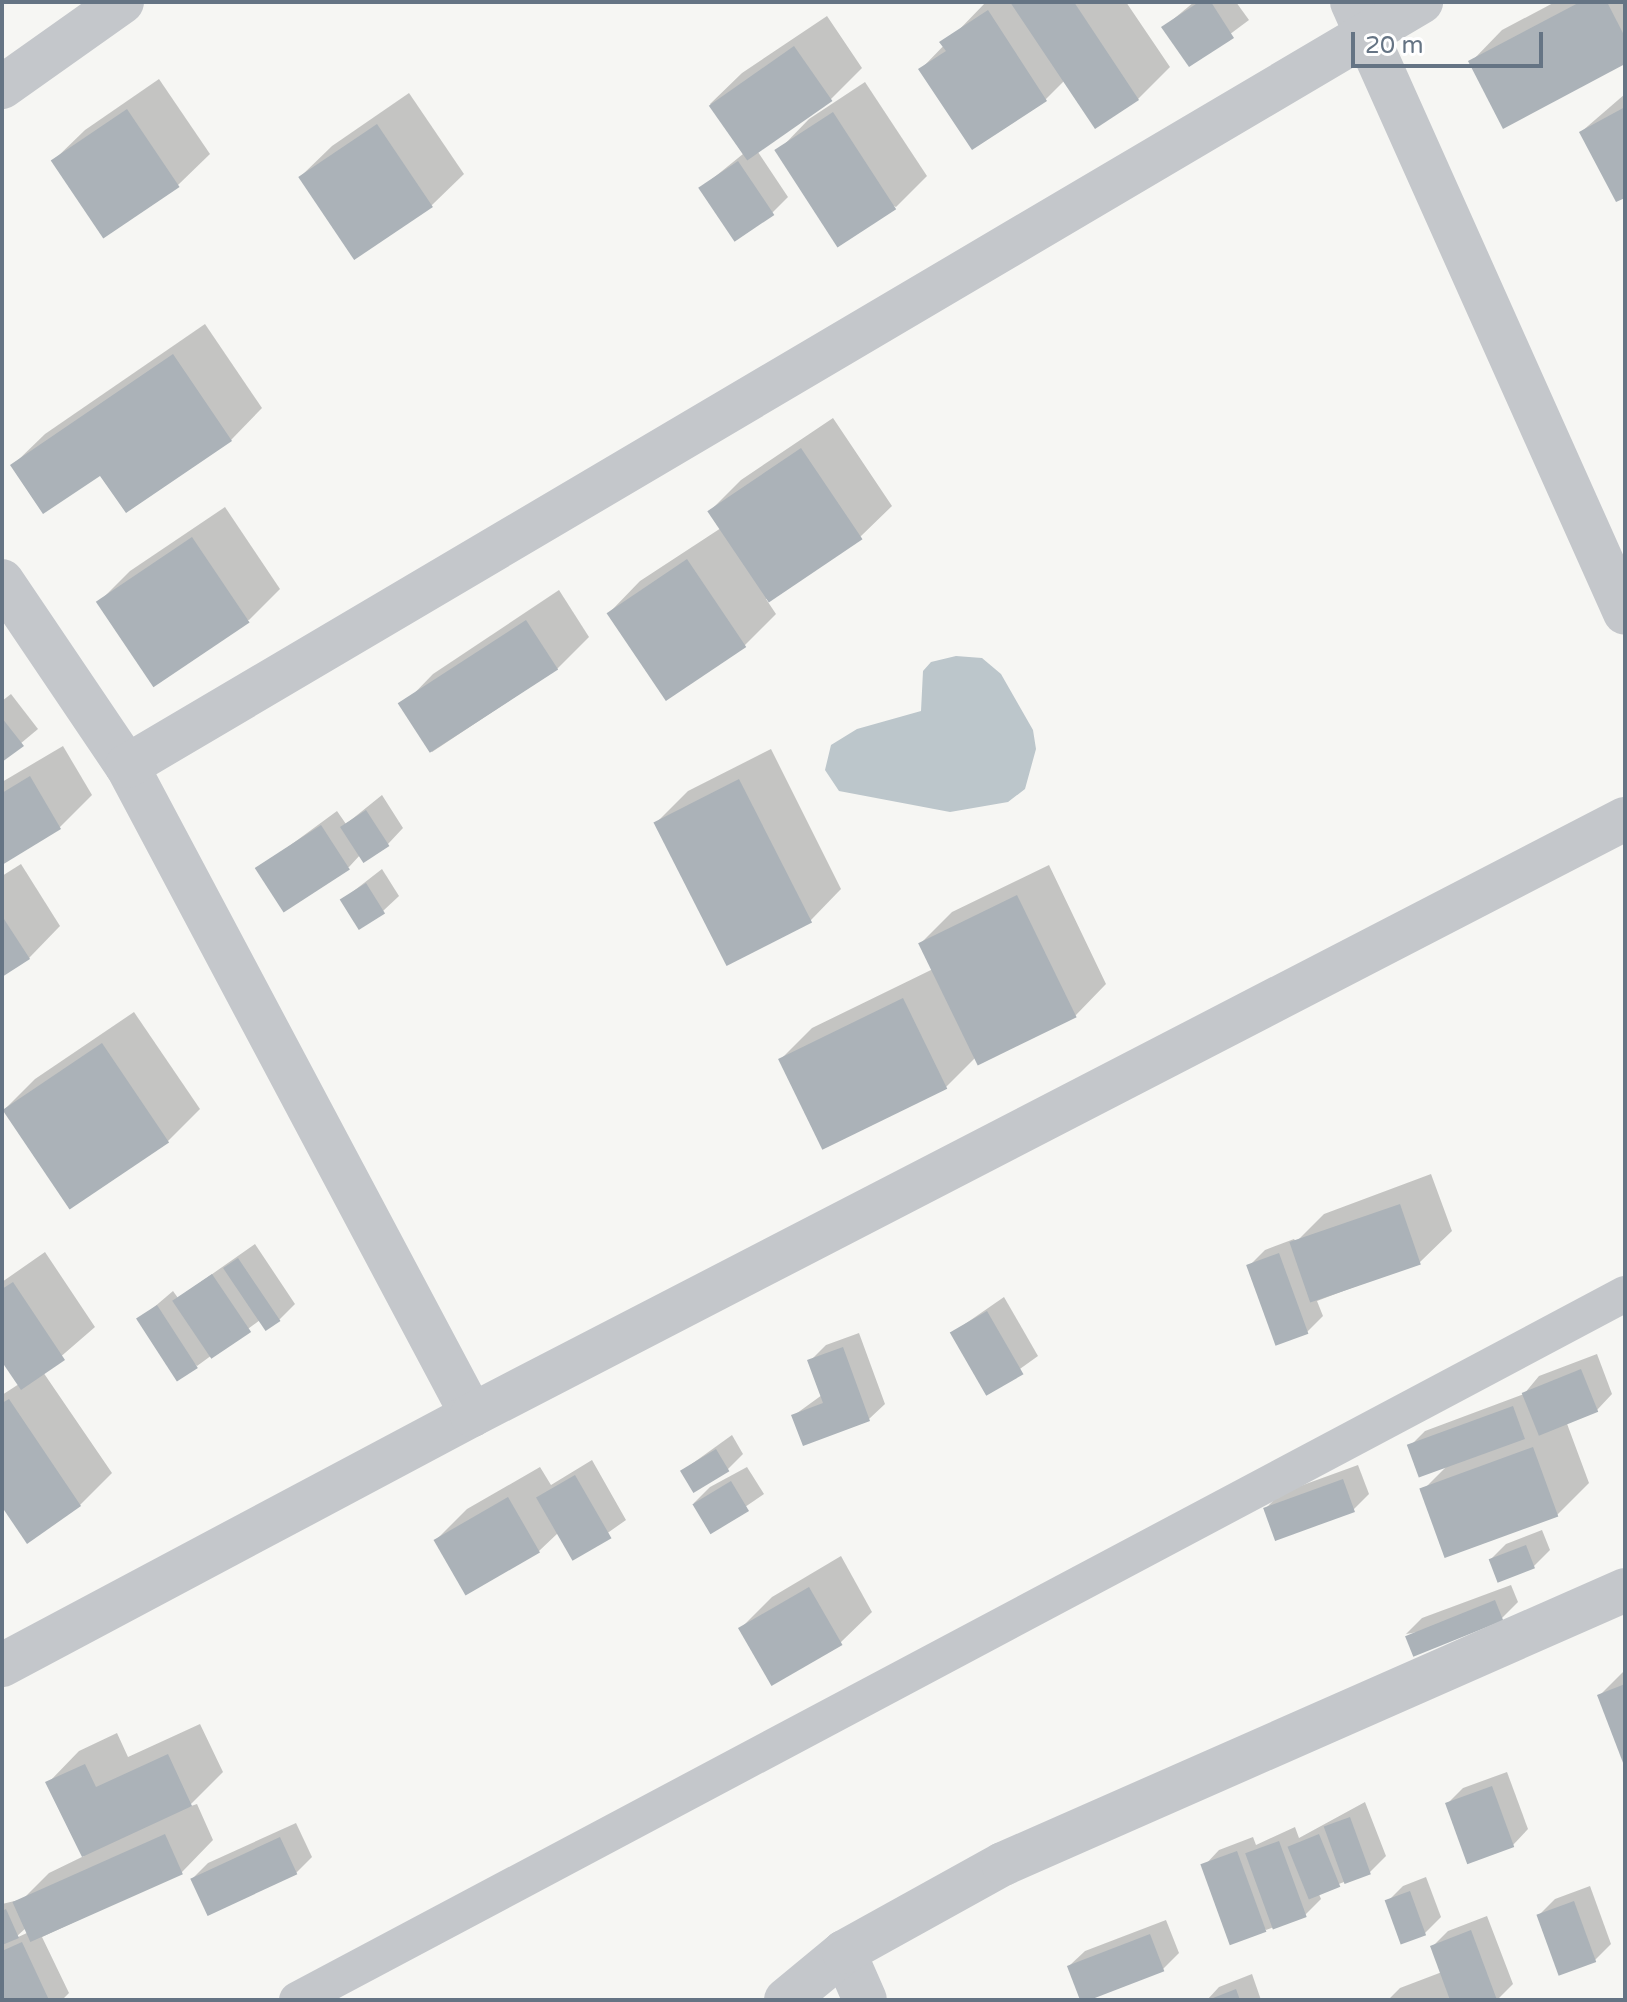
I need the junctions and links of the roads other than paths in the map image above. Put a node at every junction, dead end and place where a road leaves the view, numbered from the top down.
1 (122, 2) edge
2 (1421, 2) edge
3 (1358, 20) edge
4 (2, 87) edge
5 (2, 581) edge
6 (1625, 613) edge
7 (15, 626) edge
8 (127, 766) junction
9 (1625, 819) edge
10 (1625, 1294) edge
11 (472, 1415) junction
12 (1625, 1590) edge
13 (2, 1665) edge
14 (844, 1952) junction
15 (297, 2000) edge
16 (786, 2000) edge
17 (865, 2000) edge

1 - 4 street
2 - 3 street
3 - 6 street
3 - 8 street
5 - 7 street
7 - 8 street
8 - 11 street
9 - 11 street
10 - 15 lane
11 - 13 street
12 - 14 street
14 - 16 street
14 - 17 street

